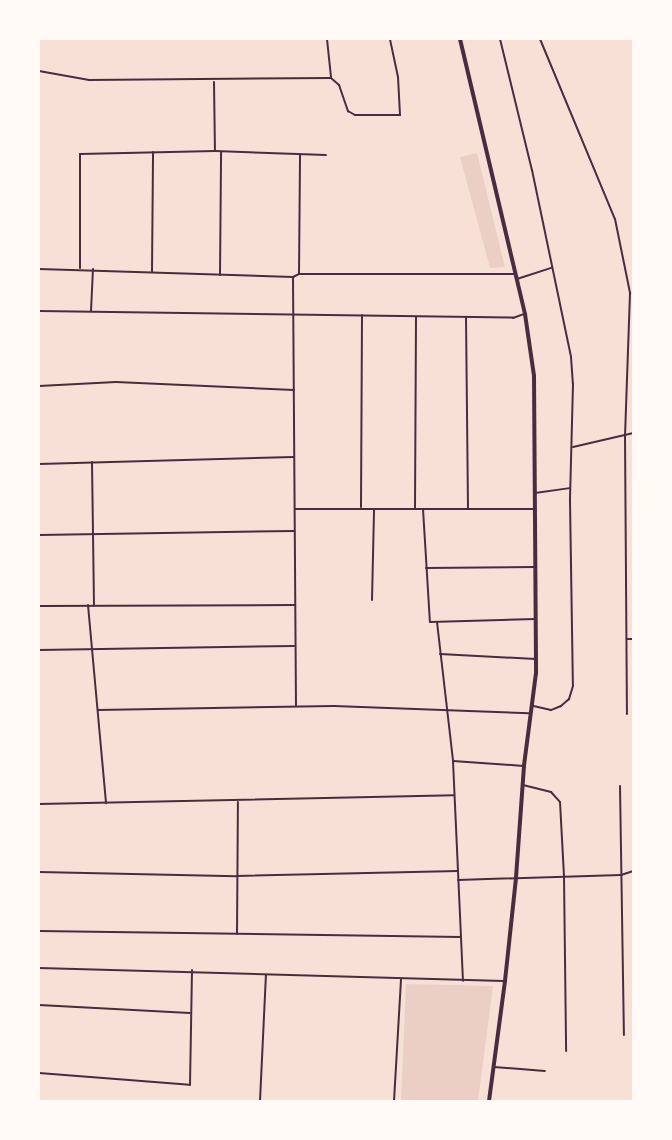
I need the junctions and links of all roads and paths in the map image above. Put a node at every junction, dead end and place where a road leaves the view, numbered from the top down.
1 (327, 39) edge
2 (390, 39) edge
3 (460, 39) edge
4 (500, 39) edge
5 (540, 39) edge
6 (39, 71) edge
7 (331, 78) junction
8 (214, 81) junction
9 (215, 151) junction
10 (153, 152) junction
11 (221, 152) junction
12 (300, 155) junction
13 (326, 155) dead end
14 (80, 268) junction
15 (552, 268) junction
16 (39, 269) edge
17 (93, 269) junction
18 (152, 273) junction
19 (299, 274) junction
20 (220, 275) junction
21 (293, 276) junction
22 (516, 276) junction
23 (39, 311) edge
24 (91, 311) junction
25 (525, 314) junction
26 (293, 315) junction
27 (362, 315) junction
28 (416, 317) junction
29 (466, 317) junction
30 (39, 386) edge
31 (294, 390) junction
32 (633, 433) edge
33 (625, 435) junction
34 (573, 447) junction
35 (294, 457) junction
36 (92, 462) junction
37 (39, 464) edge
38 (571, 488) junction
39 (535, 494) junction
40 (295, 509) junction
41 (361, 509) junction
42 (374, 509) junction
43 (415, 509) junction
44 (423, 509) junction
45 (468, 509) junction
46 (535, 509) junction
47 (295, 531) junction
48 (92, 534) junction
49 (39, 536) edge
50 (537, 567) junction
51 (426, 568) junction
52 (372, 600) dead end
53 (88, 605) junction
54 (94, 605) junction
55 (295, 605) junction
56 (39, 606) edge
57 (537, 619) junction
58 (437, 622) junction
59 (627, 639) junction
60 (633, 639) edge
61 (296, 646) junction
62 (39, 650) edge
63 (92, 650) junction
64 (440, 654) junction
65 (537, 659) junction
66 (531, 705) junction
67 (296, 706) junction
68 (446, 708) junction
69 (98, 710) junction
70 (530, 712) junction
71 (627, 714) dead end
72 (453, 761) junction
73 (524, 766) junction
74 (523, 785) junction
75 (620, 786) dead end
76 (454, 795) junction
77 (238, 801) junction
78 (106, 803) junction
79 (39, 804) edge
80 (458, 871) junction
81 (633, 871) edge
82 (39, 872) edge
83 (621, 875) junction
84 (237, 876) junction
85 (564, 877) junction
86 (516, 878) junction
87 (458, 880) junction
88 (39, 931) edge
89 (237, 934) junction
90 (461, 937) junction
91 (39, 968) edge
92 (192, 970) junction
93 (266, 975) junction
94 (401, 979) junction
95 (463, 981) junction
96 (505, 981) junction
97 (39, 1005) edge
98 (190, 1013) junction
99 (624, 1035) dead end
100 (566, 1051) dead end
101 (494, 1067) junction
102 (545, 1071) dead end
103 (39, 1073) edge
104 (260, 1101) edge
105 (394, 1101) edge
106 (489, 1101) edge

1 - 7 street
2 - 7 street
3 - 22 main road
4 - 15 street
5 - 33 street
6 - 8 street
7 - 8 street
8 - 9 street
9 - 10 street
9 - 11 street
10 - 14 street
10 - 18 street
11 - 12 street
11 - 20 street
12 - 13 street
12 - 19 street
14 - 16 street
14 - 17 street
15 - 22 street
15 - 34 street
17 - 18 street
17 - 24 street
18 - 20 street
19 - 21 street
19 - 22 street
20 - 21 street
21 - 26 street
22 - 25 main road
23 - 24 street
24 - 26 street
25 - 29 street
25 - 39 main road
26 - 27 street
26 - 31 street
27 - 28 street
27 - 41 street
28 - 29 street
28 - 43 street
29 - 45 street
30 - 31 street
31 - 35 street
32 - 33 street
33 - 34 street
33 - 59 street
34 - 38 street
35 - 36 street
35 - 40 street
36 - 37 street
36 - 48 street
38 - 39 street
38 - 66 street
39 - 46 main road
40 - 41 street
40 - 47 street
41 - 42 street
42 - 43 street
42 - 52 street
43 - 44 street
44 - 45 street
44 - 51 street
45 - 46 street
46 - 50 main road
47 - 48 street
47 - 55 street
48 - 49 street
48 - 54 street
50 - 51 street
50 - 57 main road
51 - 58 street
53 - 54 street
53 - 56 street
53 - 63 street
54 - 55 street
55 - 61 street
57 - 58 street
57 - 65 main road
58 - 64 street
59 - 60 street
59 - 71 street
61 - 63 street
61 - 67 street
62 - 63 street
63 - 69 street
64 - 65 street
64 - 68 street
65 - 66 main road
66 - 70 main road
67 - 68 street
67 - 69 street
68 - 70 street
68 - 72 street
69 - 78 street
70 - 73 main road
72 - 73 street
72 - 76 street
73 - 74 main road
74 - 85 street
74 - 86 main road
75 - 83 street
76 - 77 street
76 - 80 street
77 - 78 street
77 - 84 street
78 - 79 street
80 - 84 street
80 - 87 street
81 - 83 street
82 - 84 street
83 - 85 street
83 - 99 street
84 - 89 street
85 - 86 street
85 - 100 street
86 - 87 street
86 - 96 main road
87 - 90 street
88 - 89 street
89 - 90 street
90 - 95 street
91 - 92 street
92 - 93 street
92 - 98 street
93 - 94 street
93 - 104 street
94 - 95 street
94 - 105 street
95 - 96 street
96 - 101 main road
97 - 98 street
98 - 103 street
101 - 102 street
101 - 106 main road

